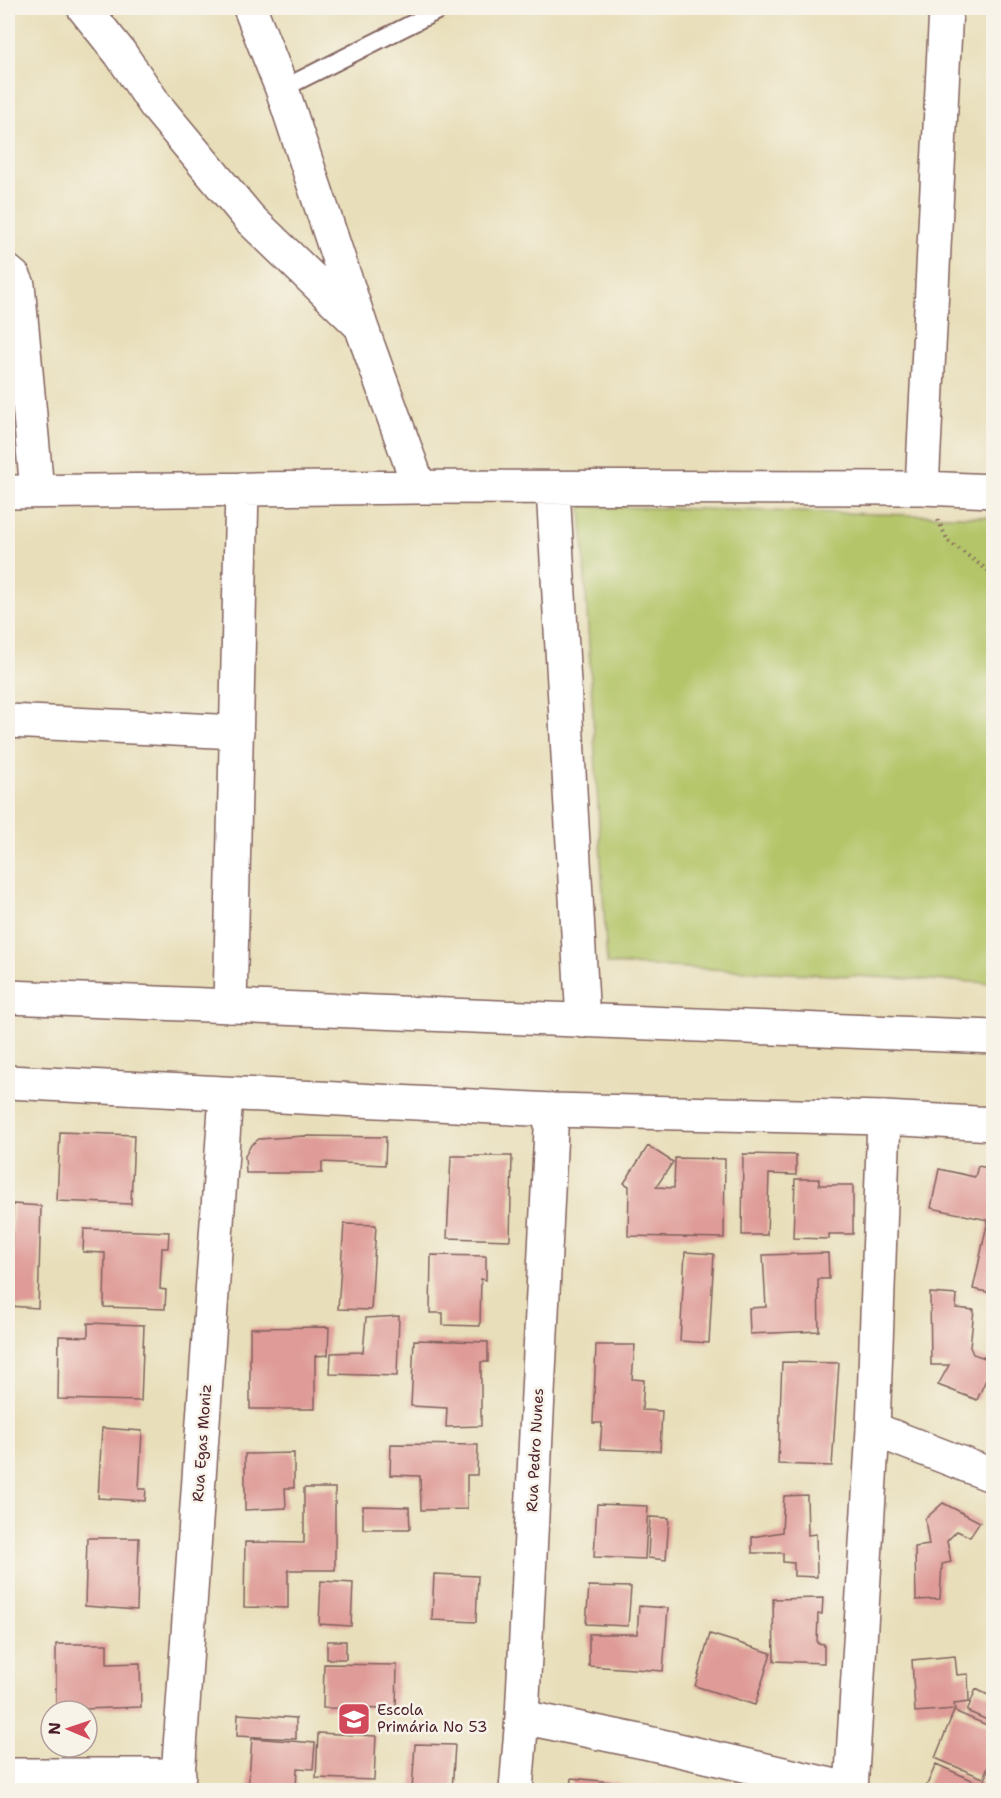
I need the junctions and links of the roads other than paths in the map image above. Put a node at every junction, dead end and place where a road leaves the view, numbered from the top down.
1 (84, 8) edge
2 (250, 8) edge
3 (443, 8) edge
4 (946, 8) edge
5 (282, 89) junction
6 (8, 272) edge
7 (361, 326) junction
8 (419, 487) junction
9 (553, 488) junction
10 (922, 488) junction
11 (242, 489) junction
12 (22, 491) edge
13 (993, 491) edge
14 (8, 721) edge
15 (237, 732) junction
16 (8, 997) edge
17 (231, 1006) junction
18 (582, 1021) junction
19 (993, 1037) edge
20 (8, 1082) edge
21 (226, 1095) junction
22 (552, 1110) junction
23 (884, 1118) junction
24 (993, 1124) edge
25 (873, 1430) junction
26 (993, 1476) edge
27 (522, 1717) junction
28 (8, 1775) edge
29 (178, 1783) edge
30 (852, 1790) edge
31 (516, 1791) edge

1 - 7 street
2 - 5 street
3 - 5 lane
4 - 10 street
5 - 7 street
6 - 12 street
7 - 8 street
8 - 9 street
8 - 11 street
9 - 10 street
9 - 18 street
10 - 13 street
11 - 12 street
11 - 15 street
14 - 15 street
15 - 17 street
16 - 17 street
17 - 18 street
18 - 19 street
20 - 21 street
21 - 22 street
21 - 29 street, Rua Egas Moniz
22 - 23 street
22 - 27 street, Rua Pedro Nunes
23 - 24 street
23 - 25 street
25 - 26 street
25 - 30 street
27 - 30 street
27 - 31 street, Rua Pedro Nunes
28 - 29 street

